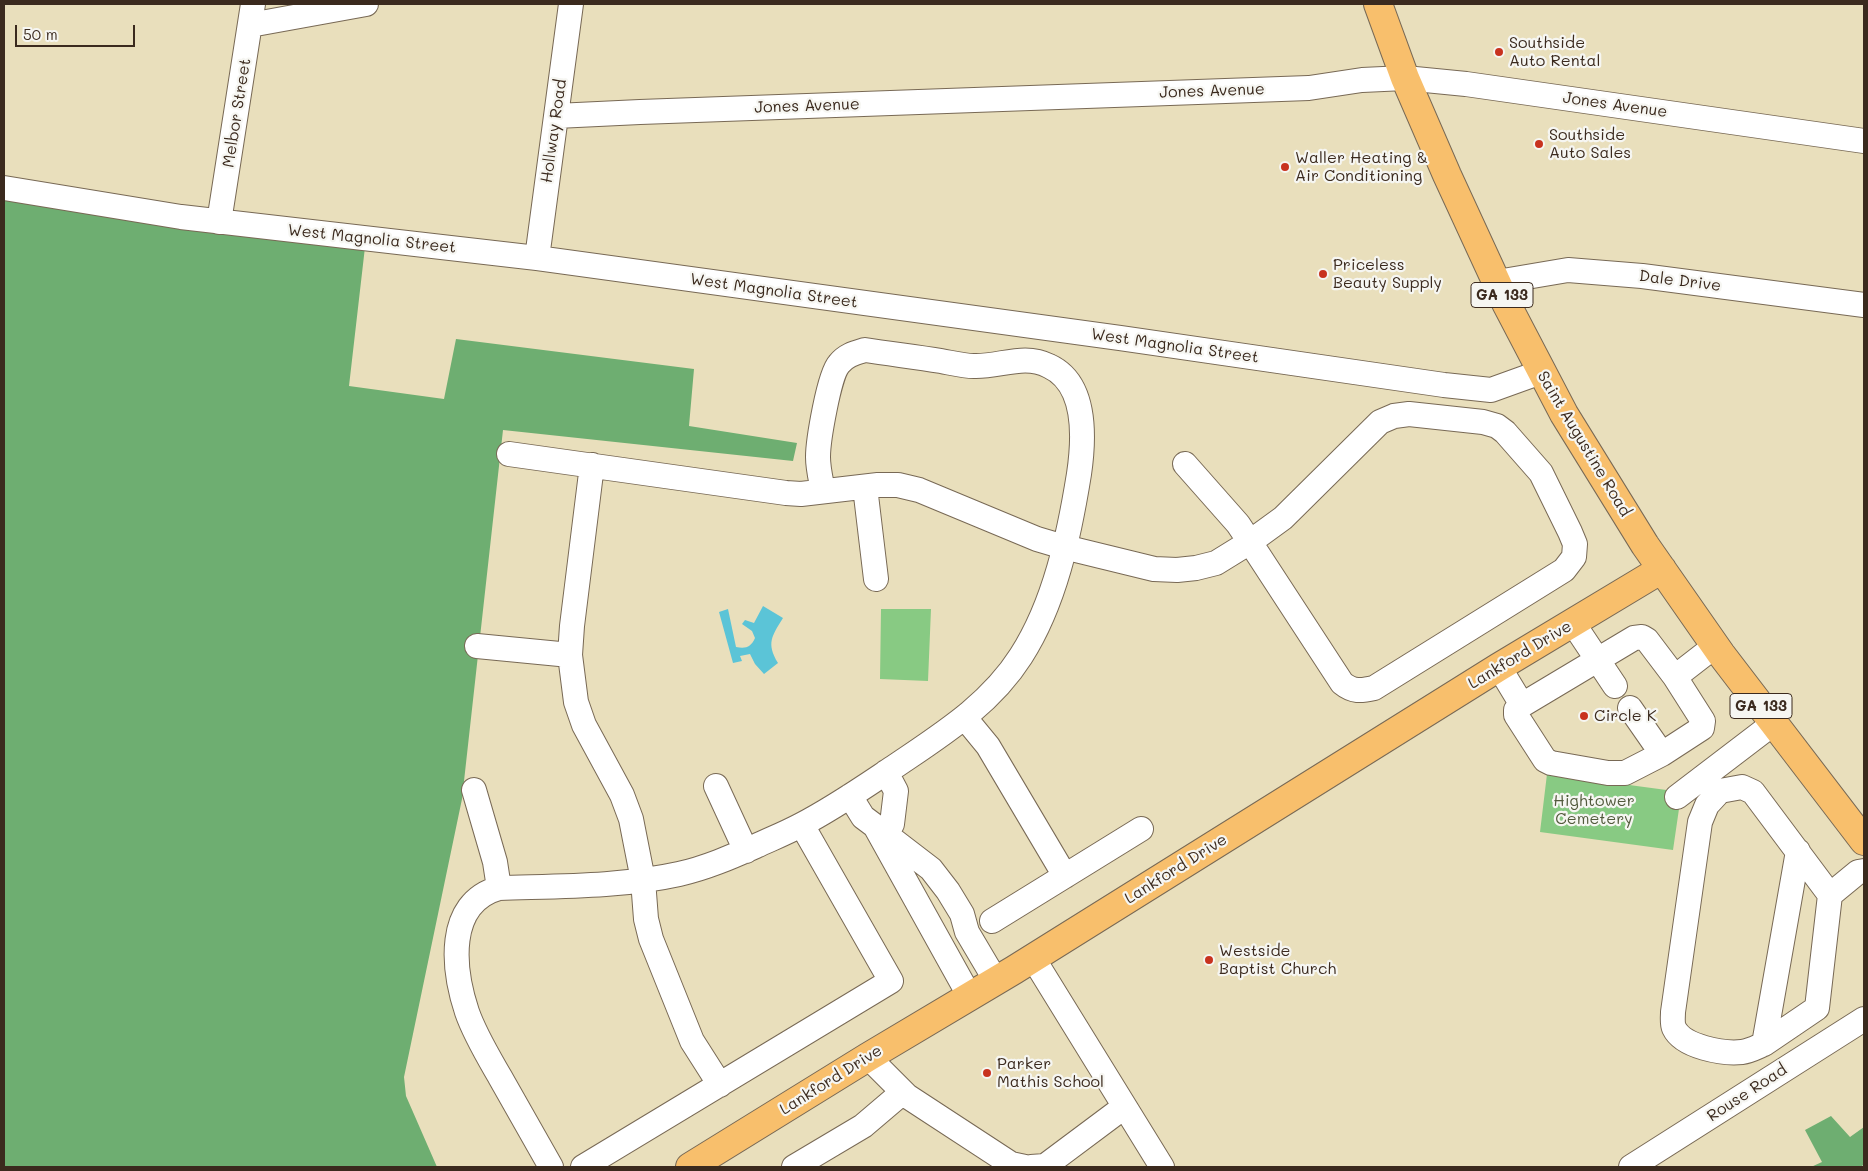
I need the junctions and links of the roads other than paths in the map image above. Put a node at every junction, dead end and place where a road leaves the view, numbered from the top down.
1 (366, 4) edge
2 (571, 4) edge
3 (1378, 4) edge
4 (252, 14) edge
5 (1405, 78) junction
6 (556, 116) junction
7 (1864, 141) edge
8 (4, 188) edge
9 (219, 222) junction
10 (537, 258) junction
11 (1497, 282) junction
12 (1864, 305) edge
13 (1541, 372) junction
14 (509, 454) dead end
15 (1185, 464) dead end
16 (592, 465) junction
17 (865, 487) junction
18 (822, 492) junction
19 (1250, 542) junction
20 (1064, 547) junction
21 (1662, 569) junction
22 (876, 578) dead end
23 (1573, 623) junction
24 (477, 646) dead end
25 (1715, 646) junction
26 (570, 655) junction
27 (1597, 660) junction
28 (1500, 667) junction
29 (1675, 677) junction
30 (1615, 686) dead end
31 (1522, 705) junction
32 (1630, 708) dead end
33 (965, 718) junction
34 (1774, 723) junction
35 (1662, 754) junction
36 (886, 772) junction
37 (716, 786) dead end
38 (474, 790) dead end
39 (850, 796) junction
40 (1677, 797) dead end
41 (802, 825) junction
42 (875, 826) junction
43 (1141, 830) dead end
44 (1864, 841) edge
45 (746, 850) junction
46 (1798, 851) junction
47 (1864, 871) edge
48 (1065, 876) junction
49 (643, 880) junction
50 (499, 888) junction
51 (1830, 895) junction
52 (992, 921) dead end
53 (1033, 958) junction
54 (996, 981) junction
55 (970, 996) junction
56 (1864, 1018) edge
57 (1770, 1040) junction
58 (868, 1057) junction
59 (1795, 1062) junction
60 (720, 1085) junction
61 (903, 1092) junction
62 (1124, 1107) junction
63 (551, 1167) edge
64 (583, 1167) edge
65 (690, 1167) edge
66 (794, 1167) edge
67 (1025, 1167) edge
68 (1031, 1167) edge
69 (1162, 1167) edge
70 (1631, 1167) edge

1 - 4 street
2 - 6 street, Hollway Road
3 - 5 main road, Saint Augustine Road / GA 133
4 - 9 street, Melbor Street
5 - 6 street, Jones Avenue
5 - 7 street, Jones Avenue
5 - 11 main road, Saint Augustine Road / GA 133
6 - 10 street, Hollway Road
8 - 9 street, West Magnolia Street
9 - 10 street, West Magnolia Street
10 - 13 street, West Magnolia Street
11 - 12 street, Dale Drive
11 - 13 main road, Saint Augustine Road / GA 133
13 - 21 main road, Saint Augustine Road / GA 133
14 - 16 street
15 - 19 street
16 - 18 street
16 - 26 street
17 - 18 street
17 - 20 street
17 - 22 street
18 - 20 street
19 - 19 street
19 - 20 street
20 - 33 street
21 - 23 main road, Lankford Drive
21 - 25 main road, Saint Augustine Road / GA 133
23 - 27 street
23 - 28 main road, Lankford Drive
24 - 26 street
25 - 29 street
25 - 34 main road, Saint Augustine Road / GA 133
26 - 49 street
27 - 29 street
27 - 30 street
27 - 31 street
28 - 31 street
28 - 53 main road, Lankford Drive
29 - 35 street
31 - 35 street
32 - 35 street
33 - 36 street
33 - 48 street
34 - 40 street
34 - 44 main road, Saint Augustine Road / GA 133
36 - 39 street
36 - 42 street
37 - 45 street
38 - 50 street
39 - 41 street
39 - 42 street
41 - 45 street
41 - 60 street
42 - 54 street
42 - 55 street
43 - 48 street
45 - 49 street
46 - 51 street
46 - 57 street
46 - 57 street
47 - 51 street
48 - 52 street
49 - 50 street
49 - 60 street
50 - 63 street
51 - 57 street
53 - 54 main road, Lankford Drive
53 - 62 street
54 - 55 main road, Lankford Drive
55 - 58 main road, Lankford Drive
56 - 59 street, Rouse Road
57 - 59 street
58 - 61 street
58 - 65 main road, Lankford Drive
59 - 70 street, Rouse Road
60 - 64 street
61 - 66 street
61 - 67 street
62 - 68 street
62 - 69 street

